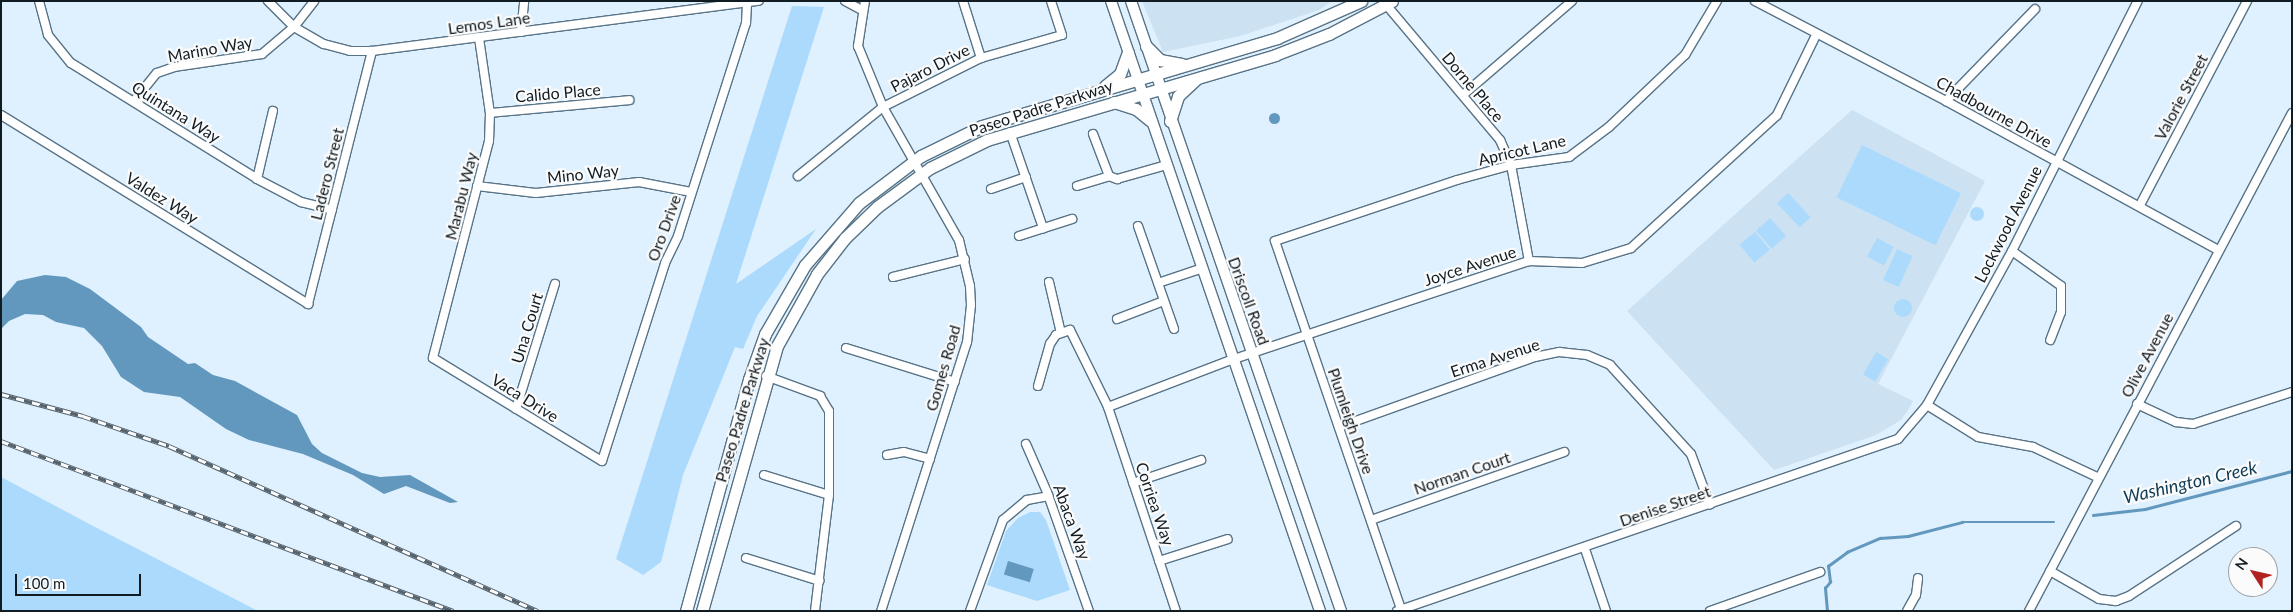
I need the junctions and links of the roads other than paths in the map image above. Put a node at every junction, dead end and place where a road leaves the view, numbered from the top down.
1 (39, 1) edge
2 (268, 1) edge
3 (314, 1) edge
4 (524, 1) edge
5 (760, 1) edge
6 (845, 1) edge
7 (865, 1) edge
8 (963, 1) edge
9 (1051, 1) edge
10 (1111, 1) edge
11 (1131, 1) edge
12 (1361, 1) edge
13 (1572, 1) edge
14 (1717, 1) edge
15 (1755, 1) edge
16 (2138, 1) edge
17 (2247, 1) edge
18 (747, 3) junction
19 (1387, 3) edge
20 (2035, 9) dead end
21 (862, 10) junction
22 (294, 27) junction
23 (521, 32) junction
24 (1816, 34) junction
25 (479, 38) junction
26 (1146, 46) junction
27 (372, 51) junction
28 (1128, 52) junction
29 (981, 58) junction
30 (1189, 65) junction
31 (1155, 75) junction
32 (1199, 77) junction
33 (1138, 79) junction
34 (1159, 88) junction
35 (1099, 90) junction
36 (1142, 93) junction
37 (1463, 95) junction
38 (629, 100) dead end
39 (134, 101) junction
40 (1946, 101) junction
41 (1112, 102) junction
42 (882, 107) junction
43 (274, 112) dead end
44 (490, 113) junction
45 (2292, 113) edge
46 (1, 115) edge
47 (1152, 121) junction
48 (1170, 121) junction
49 (1010, 132) junction
50 (1093, 134) dead end
51 (915, 160) junction
52 (2055, 162) junction
53 (1166, 165) junction
54 (1511, 165) junction
55 (922, 173) junction
56 (798, 176) dead end
57 (1109, 176) junction
58 (1026, 177) junction
59 (258, 179) junction
60 (477, 186) junction
61 (1077, 186) dead end
62 (991, 189) dead end
63 (691, 192) junction
64 (2140, 205) junction
65 (332, 210) junction
66 (1072, 219) dead end
67 (1138, 226) dead end
68 (1043, 228) junction
69 (1019, 236) dead end
70 (1275, 241) joint
71 (2218, 250) junction
72 (2012, 251) junction
73 (965, 259) junction
74 (1529, 261) junction
75 (1202, 268) junction
76 (894, 277) dead end
77 (1049, 282) dead end
78 (1158, 283) junction
79 (555, 284) dead end
80 (1164, 301) junction
81 (780, 303) junction
82 (308, 304) joint
83 (1117, 319) dead end
84 (1174, 328) dead end
85 (1061, 333) junction
86 (1307, 335) junction
87 (2050, 340) dead end
88 (846, 348) dead end
89 (1252, 354) junction
90 (433, 358) joint
91 (1234, 359) junction
92 (766, 376) junction
93 (955, 382) junction
94 (1038, 386) dead end
95 (2292, 392) edge
96 (2137, 404) junction
97 (1927, 405) junction
98 (1108, 407) junction
99 (516, 409) junction
100 (1339, 426) junction
101 (1026, 444) dead end
102 (1564, 452) dead end
103 (887, 455) dead end
104 (930, 459) junction
105 (1201, 460) dead end
106 (602, 461) joint
107 (764, 475) dead end
108 (2097, 477) junction
109 (1133, 482) junction
110 (829, 495) junction
111 (1049, 496) junction
112 (1710, 505) junction
113 (1370, 520) junction
114 (2236, 526) dead end
115 (1228, 539) dead end
116 (1585, 549) junction
117 (746, 558) dead end
118 (1160, 561) junction
119 (2050, 571) junction
120 (1820, 572) dead end
121 (1918, 578) dead end
122 (820, 581) junction
123 (1399, 610) edge
124 (686, 611) edge
125 (702, 611) edge
126 (815, 611) edge
127 (881, 611) edge
128 (970, 611) edge
129 (1089, 611) edge
130 (1176, 611) edge
131 (1320, 611) edge
132 (1341, 611) edge
133 (1606, 611) edge
134 (1710, 611) edge
135 (1907, 611) edge
136 (2029, 611) edge

1 - 39 street, Quintana Way
2 - 22 street, Lemos Lane
3 - 22 street, Marino Way
4 - 23 street
5 - 18 street, Lemos Lane
6 - 21 street
7 - 21 street, Gomes Road
8 - 29 street
9 - 29 street, Pajaro Drive
10 - 28 street, Driscoll Road
11 - 26 street, Driscoll Road
12 - 30 main road, Paseo Padre Parkway
13 - 37 street
14 - 54 street, Apricot Lane
15 - 24 street, Chadbourne Drive
16 - 52 street, Lockwood Avenue
17 - 64 street, Valorie Street
18 - 23 street, Lemos Lane
18 - 63 street, Oro Drive
19 - 32 main road, Paseo Padre Parkway
19 - 37 street, Dorne Place
20 - 40 street
21 - 42 street, Gomes Road
22 - 27 street, Lemos Lane
22 - 39 street, Marino Way
23 - 25 street, Lemos Lane
24 - 40 street, Chadbourne Drive
24 - 74 street, Joyce Avenue
25 - 27 street, Lemos Lane
25 - 44 street, Marabu Way
26 - 30 main road
26 - 31 street, Driscoll Road
27 - 65 street, Ladero Street
28 - 33 street, Driscoll Road
28 - 35 main road
29 - 42 street, Pajaro Drive
30 - 31 main road, Paseo Padre Parkway
31 - 33 main road, Paseo Padre Parkway
31 - 34 street, Driscoll Road
32 - 34 main road, Paseo Padre Parkway
32 - 48 main road
33 - 35 main road, Paseo Padre Parkway
33 - 36 street, Driscoll Road
34 - 36 main road, Paseo Padre Parkway
34 - 48 street, Driscoll Road
35 - 51 main road, Paseo Padre Parkway
36 - 41 main road, Paseo Padre Parkway
36 - 47 street, Driscoll Road
37 - 54 street, Dorne Place
38 - 44 street, Calido Place
39 - 59 street, Quintana Way
40 - 52 street, Chadbourne Drive
41 - 47 main road
41 - 49 main road, Paseo Padre Parkway
42 - 51 street, Gomes Road
42 - 56 street, Pajaro Drive
43 - 59 street
44 - 60 street, Marabu Way
45 - 71 street, Olive Avenue
46 - 82 street, Valdez Way
47 - 53 street, Driscoll Road
48 - 89 street, Driscoll Road
49 - 55 main road, Paseo Padre Parkway
49 - 58 street
50 - 57 street
51 - 55 street, Gomes Road
51 - 81 main road, Paseo Padre Parkway
52 - 64 street, Chadbourne Drive
52 - 72 street, Lockwood Avenue
53 - 57 street
53 - 75 street, Driscoll Road
54 - 70 street, Apricot Lane
54 - 74 street, Dorne Place
55 - 73 street, Gomes Road
55 - 92 main road, Paseo Padre Parkway
57 - 61 street
58 - 62 street
58 - 68 street
59 - 65 street, Quintana Way
60 - 63 street, Mino Way
60 - 90 street, Marabu Way
63 - 106 street, Oro Drive
64 - 71 street, Chadbourne Drive
65 - 82 street, Ladero Street
66 - 68 street
67 - 78 street
68 - 69 street
70 - 86 street, Plumleigh Drive
71 - 96 street, Olive Avenue
72 - 87 street
72 - 97 street, Lockwood Avenue
73 - 76 street
73 - 93 street, Gomes Road
74 - 86 street, Joyce Avenue
75 - 78 street
75 - 91 street, Driscoll Road
77 - 85 street
78 - 80 street
79 - 99 street, Una Court
80 - 83 street
80 - 84 street
81 - 92 main road
81 - 124 main road, Paseo Padre Parkway
85 - 94 street
85 - 98 street, Corriea Way
86 - 89 street, Joyce Avenue
86 - 100 street, Plumleigh Drive
88 - 93 street
89 - 91 street, Joyce Avenue
89 - 132 street, Driscoll Road
90 - 99 street, Vaca Drive
91 - 98 street, Joyce Avenue
91 - 131 street, Driscoll Road
92 - 110 street
92 - 125 main road, Paseo Padre Parkway
93 - 104 street, Gomes Road
95 - 96 street
96 - 108 street, Olive Avenue
97 - 108 street
97 - 112 street, Denise Street
98 - 109 street, Corriea Way
99 - 106 street, Vaca Drive
100 - 112 street, Erma Avenue
100 - 113 street, Plumleigh Drive
101 - 111 street, Abaca Way
102 - 113 street, Norman Court
103 - 104 street
104 - 127 street, Gomes Road
105 - 109 street
107 - 110 street
108 - 119 street, Olive Avenue
109 - 118 street, Corriea Way
110 - 122 street
111 - 128 street
111 - 129 street, Abaca Way
112 - 116 street, Denise Street
113 - 123 street, Plumleigh Drive
114 - 119 street
115 - 118 street
116 - 123 street, Denise Street
116 - 133 street
117 - 122 street
118 - 130 street, Corriea Way
119 - 136 street, Olive Avenue
120 - 134 street
121 - 135 street
122 - 126 street

